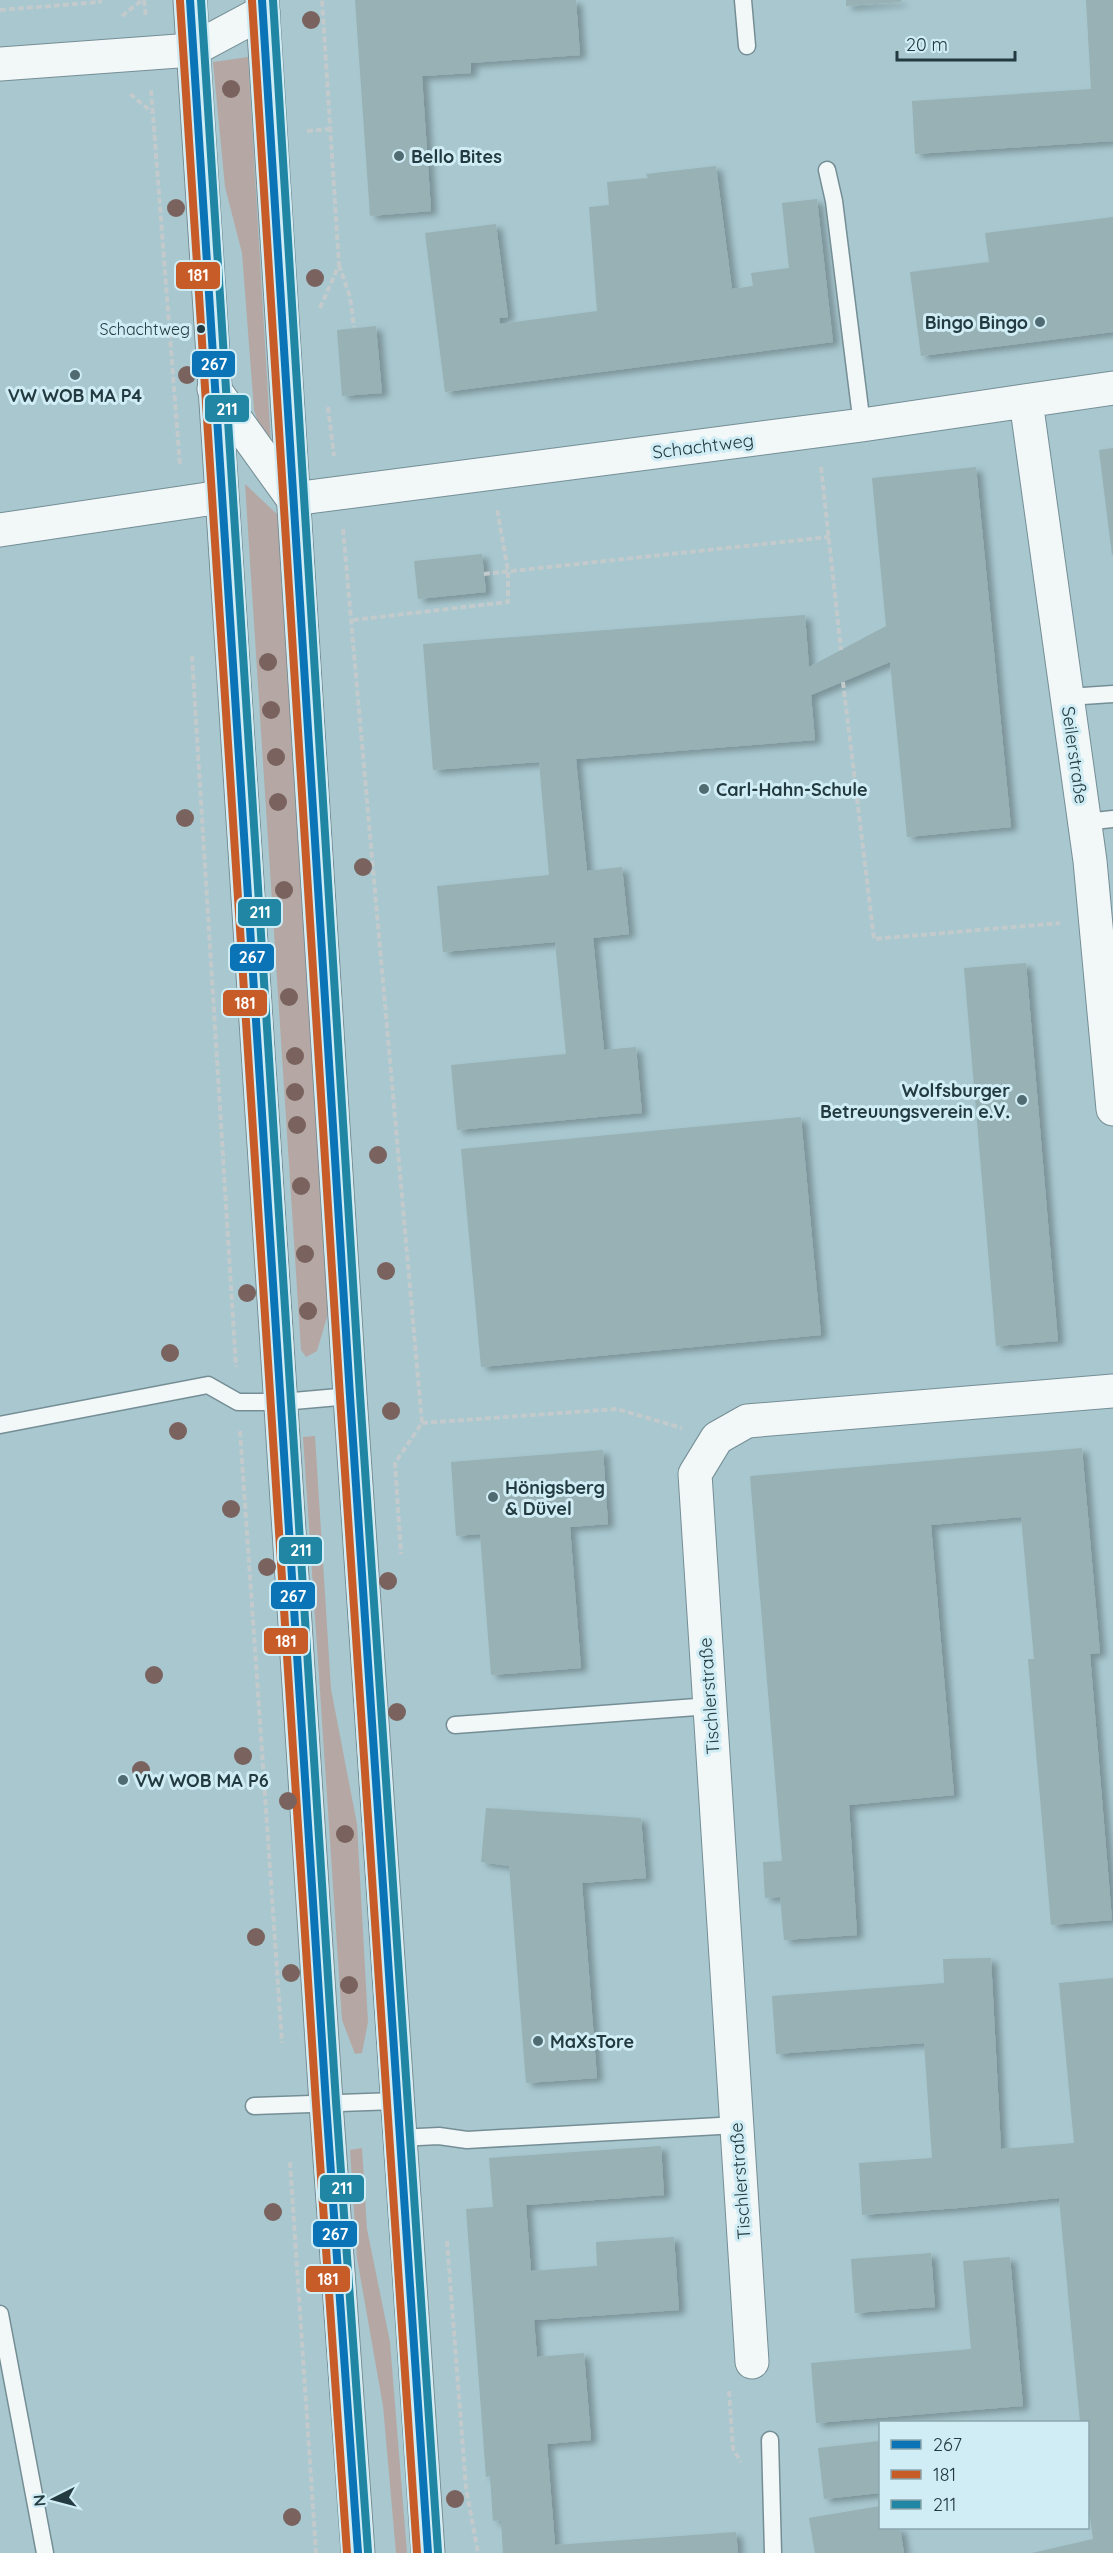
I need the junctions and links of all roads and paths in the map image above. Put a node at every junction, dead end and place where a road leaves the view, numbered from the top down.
1 (36, 0) edge
2 (100, 0) edge
3 (190, 0) edge
4 (322, 0) edge
5 (743, 0) edge
6 (69, 2) edge
7 (263, 6) edge
8 (36, 7) junction
9 (0, 10) edge
10 (747, 46) dead end
11 (192, 50) junction
12 (148, 54) junction
13 (0, 64) edge
14 (827, 170) dead end
15 (339, 265) junction
16 (316, 315) dead end
17 (354, 327) dead end
18 (1113, 388) edge
19 (214, 389) junction
20 (327, 398) dead end
21 (1026, 401) junction
22 (862, 425) junction
23 (817, 431) junction
24 (490, 473) junction
25 (338, 493) junction
26 (221, 497) junction
27 (293, 499) junction
28 (183, 501) junction
29 (0, 530) edge
30 (829, 537) junction
31 (507, 572) junction
32 (484, 574) dead end
33 (352, 620) junction
34 (841, 650) dead end
35 (192, 655) dead end
36 (843, 682) dead end
37 (1113, 694) edge
38 (1068, 697) junction
39 (1099, 821) edge
40 (1096, 920) junction
41 (1113, 1109) edge
42 (1113, 1391) edge
43 (350, 1396) junction
44 (238, 1402) junction
45 (282, 1402) junction
46 (422, 1423) junction
47 (0, 1425) edge
48 (717, 1438) junction
49 (401, 1558) dead end
50 (710, 1706) junction
51 (455, 1725) dead end
52 (282, 2046) dead end
53 (396, 2101) junction
54 (326, 2103) junction
55 (286, 2105) junction
56 (254, 2106) dead end
57 (737, 2125) junction
58 (399, 2138) junction
59 (446, 2230) dead end
60 (0, 2314) edge
61 (740, 2372) joint
62 (770, 2440) dead end
63 (744, 2467) dead end
64 (45, 2553) edge
65 (316, 2553) edge
66 (358, 2553) edge
67 (428, 2553) edge
68 (478, 2553) edge
69 (773, 2553) edge

1 - 8 path
2 - 6 path
3 - 11 main road
4 - 15 path
5 - 10 lane
6 - 8 path
7 - 11 street
7 - 27 main road
8 - 9 path
11 - 12 street
11 - 19 main road
12 - 13 street
12 - 28 path
14 - 22 lane
15 - 16 path
15 - 17 path
18 - 21 street, Schachtweg
19 - 26 main road
19 - 27 street
20 - 25 path
21 - 22 street, Schachtweg
21 - 38 street, Seilerstraße
22 - 23 street, Schachtweg
23 - 24 street, Schachtweg
23 - 30 path
24 - 25 street, Schachtweg
24 - 31 path
25 - 27 street, Schachtweg
25 - 33 path
26 - 28 street
26 - 45 main road
27 - 43 main road
28 - 29 street
30 - 31 path
30 - 34 path
31 - 32 path
31 - 33 path
33 - 46 path
35 - 44 path
36 - 40 path
37 - 38 lane
38 - 39 street, Seilerstraße
39 - 40 street, Seilerstraße
40 - 41 street, Seilerstraße
42 - 48 street, Tischlerstraße
43 - 45 lane
43 - 53 main road
44 - 45 lane
44 - 47 lane
44 - 52 path
45 - 54 main road
46 - 48 path
46 - 49 path
48 - 50 street, Tischlerstraße
50 - 51 lane
50 - 57 street, Tischlerstraße
53 - 54 lane
53 - 58 main road
54 - 55 lane
54 - 66 main road
55 - 56 lane
55 - 65 path
57 - 58 lane
57 - 61 street, Tischlerstraße
58 - 67 main road
59 - 68 path
60 - 64 lane
61 - 63 path
62 - 69 lane

